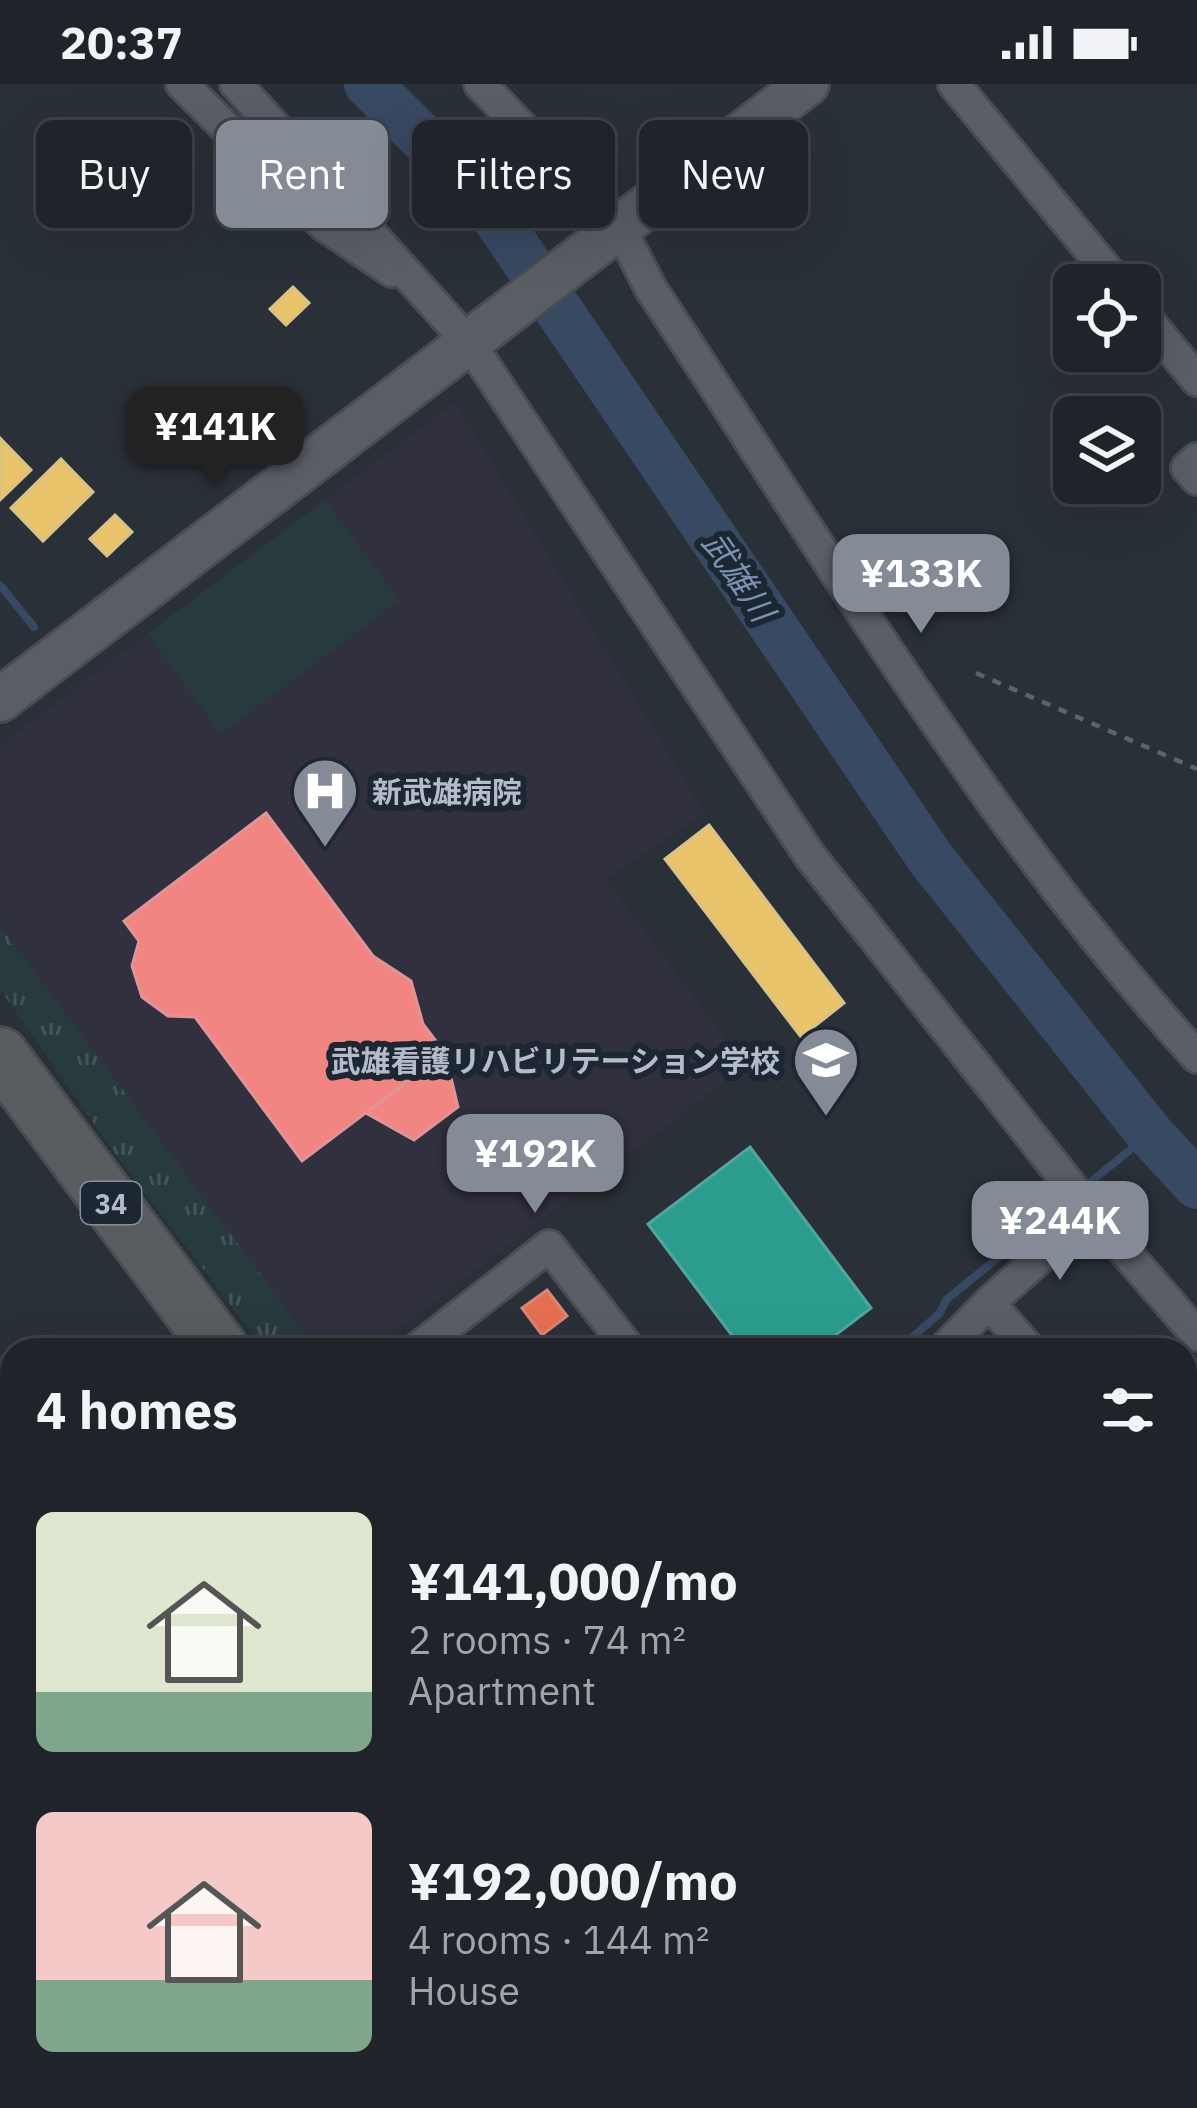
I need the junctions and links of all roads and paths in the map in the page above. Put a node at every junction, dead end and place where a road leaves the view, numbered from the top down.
1 (182, 84) edge
2 (236, 84) edge
3 (480, 84) edge
4 (807, 84) edge
5 (953, 84) edge
6 (618, 232) junction
7 (1102, 264) edge
8 (427, 295) junction
9 (1161, 336) edge
10 (474, 342) junction
11 (1197, 380) edge
12 (1197, 459) edge
13 (1197, 479) edge
14 (976, 673) dead end
15 (0, 700) edge
16 (1197, 769) edge
17 (0, 1055) edge
18 (1197, 1057) edge
19 (1091, 1212) junction
20 (988, 1303) junction
21 (1197, 1335) edge
22 (212, 1338) edge
23 (431, 1338) edge
24 (621, 1338) edge
25 (954, 1338) edge
26 (1019, 1338) edge

1 - 8 street
2 - 8 street
3 - 6 street
4 - 6 street
5 - 7 street
6 - 10 street
6 - 18 street
8 - 10 street
9 - 11 street
10 - 15 street
10 - 19 street
12 - 13 street
14 - 16 path
17 - 22 highway, 34
19 - 20 street
19 - 21 street
20 - 25 street
20 - 26 street
23 - 24 street

